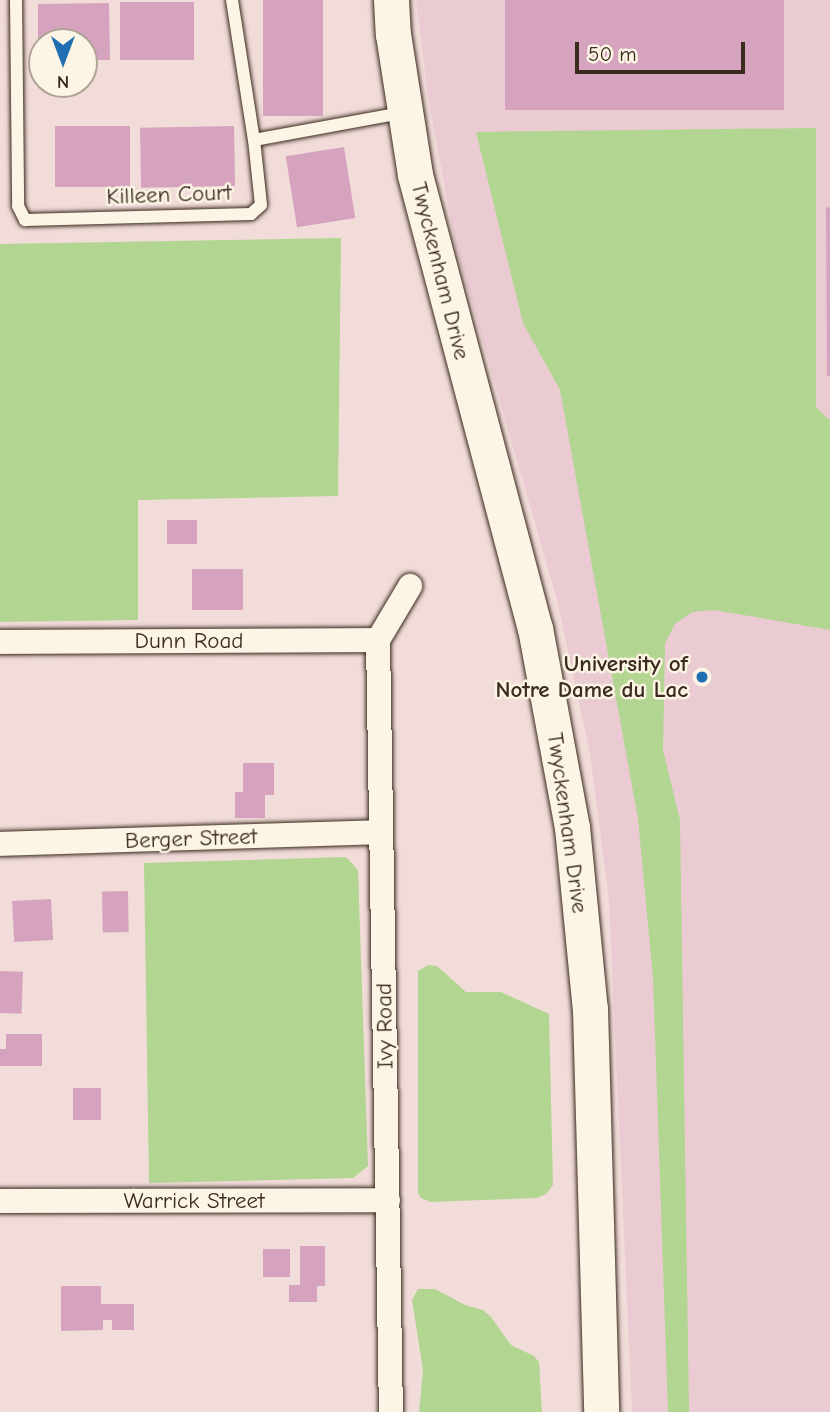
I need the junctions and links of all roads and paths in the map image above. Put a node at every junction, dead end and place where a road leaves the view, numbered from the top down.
1 (16, 0) edge
2 (232, 0) edge
3 (391, 0) edge
4 (405, 112) junction
5 (254, 140) junction
6 (410, 586) dead end
7 (378, 640) junction
8 (0, 642) edge
9 (381, 832) junction
10 (0, 844) edge
11 (388, 1200) junction
12 (0, 1201) edge
13 (391, 1412) edge
14 (601, 1412) edge

1 - 5 lane, Killeen Court
2 - 5 lane
3 - 4 street, Twyckenham Drive
4 - 5 lane
4 - 14 street, Twyckenham Drive
6 - 7 street
7 - 8 street, Dunn Road
7 - 9 street, Ivy Road
9 - 10 street, Berger Street
9 - 11 street, Ivy Road
11 - 12 street, Warrick Street
11 - 13 street, Ivy Road

